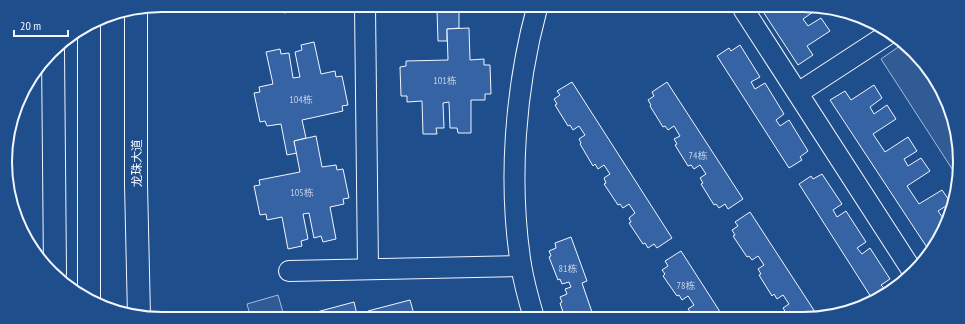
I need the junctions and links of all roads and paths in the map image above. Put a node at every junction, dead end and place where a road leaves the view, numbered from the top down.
1 (364, 12) edge
2 (536, 12) edge
3 (745, 12) edge
4 (136, 14) edge
5 (89, 31) edge
6 (885, 36) edge
7 (53, 59) edge
8 (798, 93) junction
9 (521, 266) junction
10 (55, 267) edge
11 (910, 267) edge
12 (368, 269) junction
13 (289, 270) dead end
14 (89, 293) edge
15 (139, 310) edge
16 (532, 312) edge

1 - 12 street
2 - 9 street
3 - 8 street
4 - 15 main road, 龙珠大道
5 - 14 main road
6 - 8 street
7 - 10 main road
8 - 11 street
9 - 12 street
9 - 16 street
12 - 13 street

